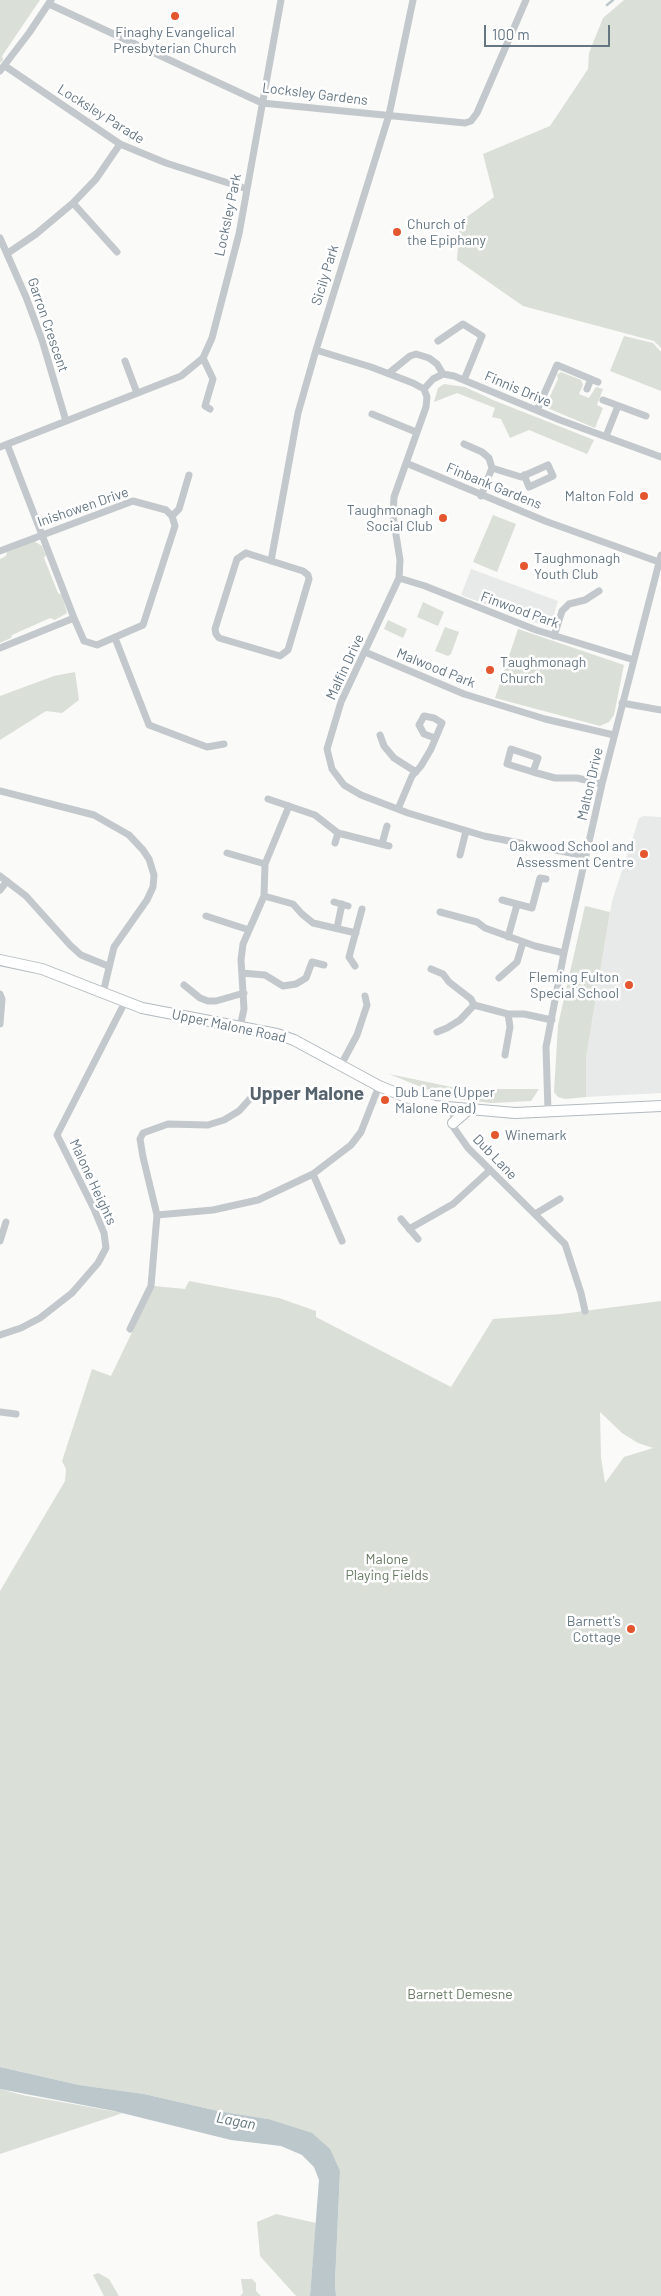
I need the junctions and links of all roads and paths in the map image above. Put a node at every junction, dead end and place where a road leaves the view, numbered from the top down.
1 (281, 0) edge
2 (413, 0) edge
3 (526, 0) edge
4 (50, 2) edge
5 (2, 68) edge
6 (262, 103) junction
7 (389, 115) junction
8 (120, 144) junction
9 (247, 189) junction
10 (73, 203) junction
11 (0, 238) edge
12 (117, 252) dead end
13 (8, 253) junction
14 (438, 341) dead end
15 (316, 350) junction
16 (203, 358) junction
17 (125, 361) dead end
18 (389, 373) junction
19 (443, 374) junction
20 (464, 380) junction
21 (424, 389) junction
22 (587, 389) dead end
23 (137, 393) junction
24 (603, 400) dead end
25 (618, 406) junction
26 (210, 409) dead end
27 (537, 410) junction
28 (372, 414) dead end
29 (646, 416) dead end
30 (66, 422) junction
31 (416, 432) junction
32 (606, 436) junction
33 (464, 444) dead end
34 (4, 446) edge
35 (661, 457) edge
36 (406, 463) junction
37 (492, 468) junction
38 (189, 475) dead end
39 (524, 476) dead end
40 (481, 496) junction
41 (172, 516) junction
42 (42, 534) junction
43 (0, 550) edge
44 (661, 554) edge
45 (271, 561) junction
46 (659, 562) junction
47 (399, 578) junction
48 (599, 591) dead end
49 (74, 618) junction
50 (554, 636) junction
51 (115, 638) junction
52 (0, 648) edge
53 (365, 652) junction
54 (634, 660) junction
55 (622, 703) junction
56 (661, 710) edge
57 (380, 735) dead end
58 (614, 735) junction
59 (435, 738) dead end
60 (224, 744) dead end
61 (416, 772) junction
62 (533, 772) junction
63 (602, 784) junction
64 (0, 791) edge
65 (268, 799) dead end
66 (289, 806) junction
67 (398, 809) junction
68 (387, 826) dead end
69 (338, 832) junction
70 (466, 832) junction
71 (335, 844) dead end
72 (231, 852) dead end
73 (460, 855) dead end
74 (586, 856) junction
75 (265, 864) junction
76 (0, 876) edge
77 (546, 879) dead end
78 (7, 881) junction
79 (0, 890) edge
80 (264, 896) junction
81 (502, 900) dead end
82 (334, 902) dead end
83 (517, 904) junction
84 (362, 909) dead end
85 (440, 912) dead end
86 (211, 915) dead end
87 (337, 928) junction
88 (249, 930) junction
89 (356, 933) junction
90 (508, 937) junction
91 (523, 942) junction
92 (564, 953) junction
93 (0, 960) edge
94 (324, 965) dead end
95 (108, 966) junction
96 (355, 966) dead end
97 (431, 969) dead end
98 (242, 973) junction
99 (499, 978) dead end
100 (184, 985) dead end
101 (103, 993) junction
102 (244, 993) junction
103 (0, 994) edge
104 (365, 996) dead end
105 (125, 1002) junction
106 (474, 1005) junction
107 (508, 1014) junction
108 (552, 1020) junction
109 (0, 1024) edge
110 (240, 1027) junction
111 (437, 1032) dead end
112 (505, 1055) dead end
113 (342, 1065) junction
114 (379, 1086) junction
115 (295, 1097) dead end
116 (661, 1106) edge
117 (453, 1109) junction
118 (468, 1110) junction
119 (548, 1111) junction
120 (453, 1123) junction
121 (489, 1171) junction
122 (313, 1174) junction
123 (560, 1199) dead end
124 (535, 1214) junction
125 (157, 1215) junction
126 (401, 1219) dead end
127 (6, 1222) dead end
128 (409, 1229) junction
129 (418, 1239) dead end
130 (0, 1241) edge
131 (342, 1241) dead end
132 (585, 1311) dead end
133 (130, 1329) dead end
134 (0, 1335) edge
135 (0, 1412) edge
136 (16, 1414) dead end

1 - 6 street, Locksley Park
2 - 7 street, Sicily Park
3 - 7 street, Locksley Gardens
4 - 5 street
4 - 6 street, Locksley Gardens
5 - 8 street, Locksley Parade
6 - 7 street, Locksley Gardens
6 - 9 street, Locksley Park
7 - 15 street, Sicily Park
8 - 9 street, Locksley Parade
8 - 10 street
9 - 16 street, Locksley Park
10 - 12 street
10 - 13 street
11 - 13 street, Garron Crescent
13 - 30 street, Garron Crescent
14 - 20 street
15 - 18 street
15 - 45 street, Sicily Park
16 - 23 street, Locksley Park
16 - 26 street
17 - 23 street
18 - 19 street
18 - 21 street
19 - 20 street, Finnis Drive
19 - 21 street
20 - 27 street, Finnis Drive
21 - 31 street, Malfin Drive
22 - 27 street
23 - 30 street, Locksley Park
24 - 25 street
25 - 29 street
25 - 32 street
27 - 32 street, Finnis Drive
28 - 31 street
30 - 34 street, Locksley Park
31 - 36 street, Malfin Drive
32 - 35 street, Finnis Drive
33 - 37 street
34 - 42 street
36 - 40 street, Finbank Gardens
36 - 47 street, Malfin Drive
37 - 39 street
37 - 40 street
38 - 41 street
40 - 46 street, Finbank Gardens
41 - 42 street, Inishowen Drive
41 - 51 street
42 - 43 street, Inishowen Drive
42 - 49 street
44 - 46 street, Malton Drive
45 - 45 street
46 - 54 street, Malton Drive
47 - 50 street, Finwood Park
47 - 53 street, Malfin Drive
48 - 50 street
49 - 51 street
49 - 52 street
50 - 54 street, Finwood Park
51 - 60 street
53 - 58 street, Malwood Park
53 - 67 street, Malfin Drive
54 - 55 street, Malton Drive
55 - 56 street
55 - 58 street, Malton Drive
57 - 61 street
58 - 63 street, Malton Drive
59 - 61 street
61 - 67 street
62 - 62 street
62 - 63 street
63 - 74 street, Malton Drive
64 - 95 street
65 - 66 street
66 - 69 street
66 - 75 street
67 - 70 street, Malfin Drive
68 - 69 street
69 - 71 street
70 - 73 street
70 - 74 street, Malfin Drive
72 - 75 street
74 - 92 street, Malton Drive
75 - 80 street
76 - 78 street
77 - 83 street
78 - 79 street
78 - 95 street
80 - 87 street
80 - 88 street
81 - 83 street
82 - 87 street
83 - 90 street
84 - 89 street
85 - 90 street
86 - 88 street
87 - 89 street
88 - 98 street
89 - 96 street
90 - 91 street
91 - 92 street
91 - 99 street
92 - 108 street, Malton Drive
93 - 101 main road, Upper Malone Road
94 - 98 street
95 - 101 street
97 - 106 street
98 - 102 street
100 - 102 street
101 - 105 main road, Upper Malone Road
102 - 110 street
103 - 109 street
104 - 113 street
105 - 110 main road, Upper Malone Road
105 - 134 street, Malone Heights
106 - 107 street
106 - 111 street
107 - 108 street
107 - 112 street
108 - 119 street, Malton Drive
110 - 113 main road, Upper Malone Road
113 - 114 main road, Upper Malone Road
114 - 117 main road, Upper Malone Road
114 - 122 street
115 - 125 street
116 - 119 main road, Upper Malone Road
117 - 118 main road, Upper Malone Road
117 - 120 street
118 - 119 main road, Upper Malone Road
118 - 120 main road
120 - 121 street, Dub Lane
121 - 124 street, Dub Lane
121 - 128 street
122 - 125 street
122 - 131 street
123 - 124 street
124 - 132 street, Dub Lane
125 - 133 street
126 - 128 street
127 - 130 street
128 - 129 street
135 - 136 street

